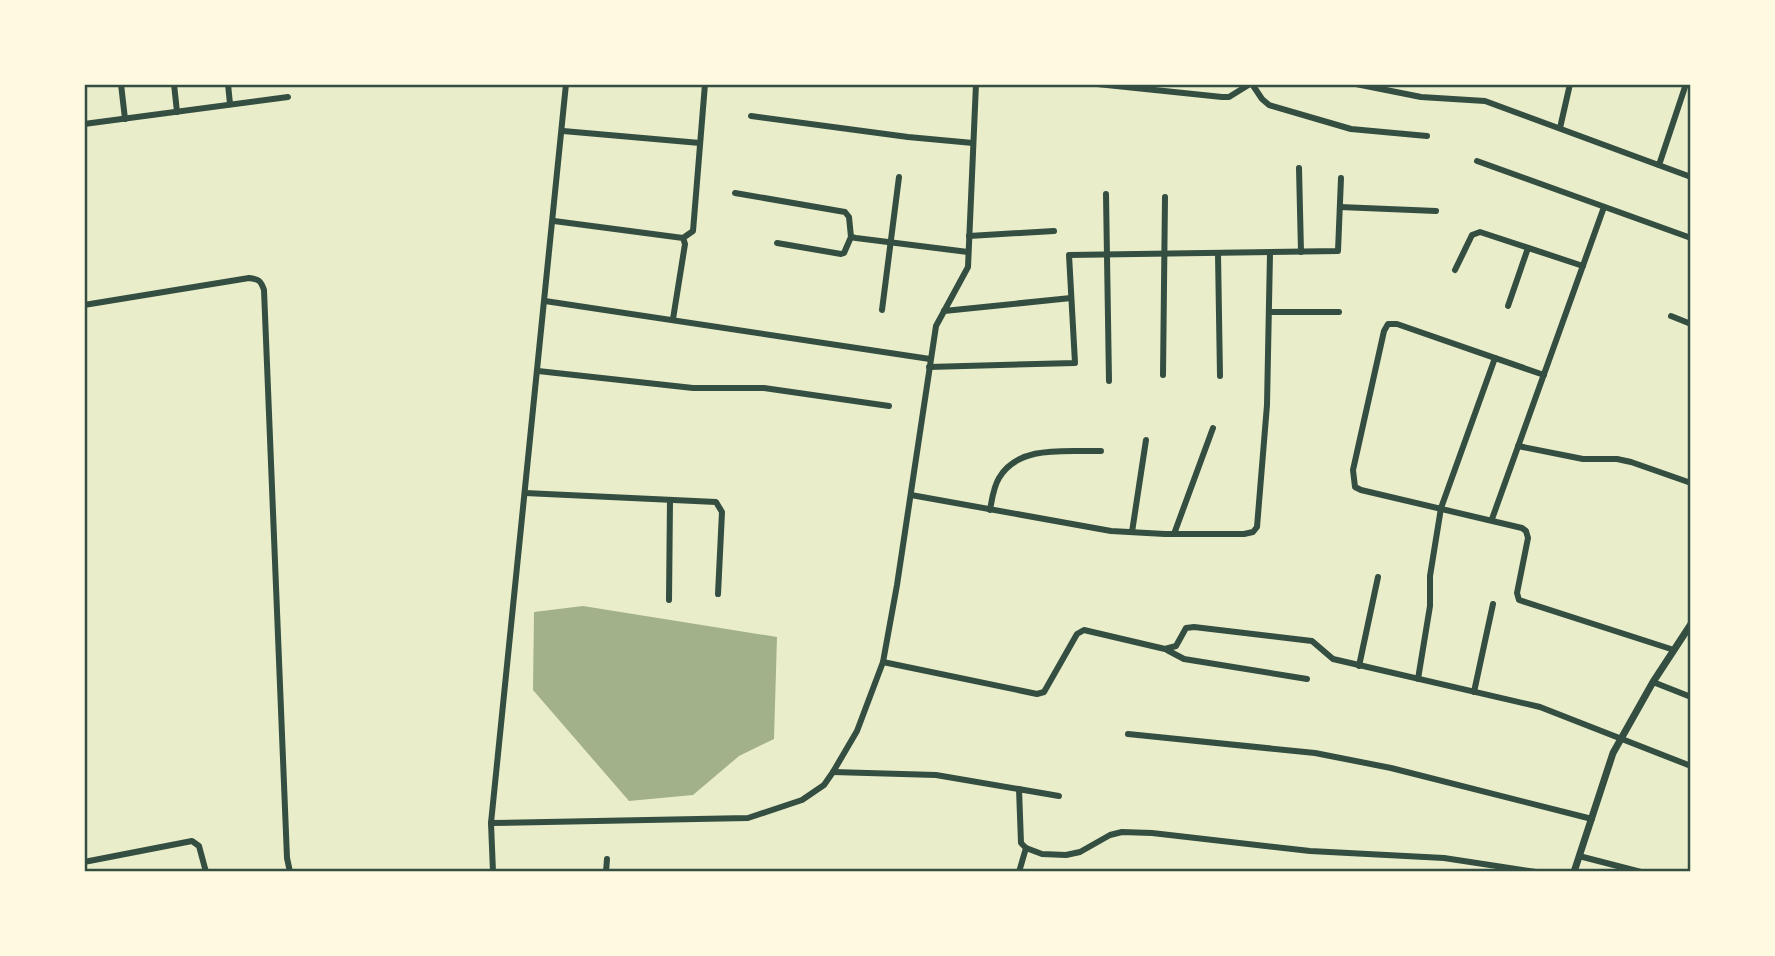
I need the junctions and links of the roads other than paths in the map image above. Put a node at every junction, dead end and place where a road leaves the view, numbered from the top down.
1 (121, 84) edge
2 (174, 84) edge
3 (228, 84) edge
4 (566, 84) edge
5 (705, 84) edge
6 (976, 84) edge
7 (1097, 84) edge
8 (1195, 84) edge
9 (1251, 84) edge
10 (1356, 84) edge
11 (1570, 84) edge
12 (1686, 84) edge
13 (1124, 85) edge
14 (1195, 94) junction
15 (288, 97) dead end
16 (230, 104) junction
17 (177, 112) junction
18 (751, 116) dead end
19 (125, 119) junction
20 (84, 124) edge
21 (1560, 128) junction
22 (563, 131) junction
23 (1427, 136) dead end
24 (973, 143) junction
25 (700, 144) junction
26 (1477, 161) dead end
27 (1659, 165) junction
28 (1299, 168) dead end
29 (900, 177) dead end
30 (1691, 177) edge
31 (1341, 178) dead end
32 (735, 192) dead end
33 (1106, 194) dead end
34 (1165, 197) dead end
35 (1604, 206) junction
36 (1340, 208) junction
37 (1436, 211) dead end
38 (554, 221) junction
39 (1054, 231) dead end
40 (969, 236) junction
41 (851, 237) junction
42 (683, 238) junction
43 (1691, 238) edge
44 (777, 243) dead end
45 (891, 243) junction
46 (1528, 248) junction
47 (968, 252) junction
48 (1301, 252) junction
49 (1270, 253) junction
50 (1109, 254) junction
51 (1163, 254) junction
52 (1217, 254) junction
53 (1583, 266) junction
54 (1455, 270) dead end
55 (1071, 298) junction
56 (545, 301) junction
57 (84, 305) edge
58 (1508, 306) dead end
59 (882, 310) dead end
60 (944, 311) junction
61 (1269, 312) junction
62 (1339, 313) dead end
63 (1671, 316) dead end
64 (673, 319) junction
65 (1691, 324) edge
66 (1495, 358) junction
67 (929, 363) junction
68 (538, 371) junction
69 (1163, 375) dead end
70 (1544, 375) junction
71 (1220, 376) dead end
72 (1110, 381) dead end
73 (889, 406) dead end
74 (1213, 428) dead end
75 (1146, 440) dead end
76 (1518, 446) junction
77 (1101, 451) dead end
78 (1691, 483) edge
79 (525, 494) junction
80 (911, 495) junction
81 (670, 500) junction
82 (1441, 508) junction
83 (990, 510) junction
84 (1492, 519) junction
85 (1132, 532) junction
86 (1174, 534) junction
87 (1378, 577) dead end
88 (718, 594) dead end
89 (668, 600) dead end
90 (1493, 604) dead end
91 (1690, 627) edge
92 (1165, 649) junction
93 (1674, 650) junction
94 (883, 662) junction
95 (1359, 666) junction
96 (1307, 678) dead end
97 (1418, 679) junction
98 (1653, 682) junction
99 (1475, 692) junction
100 (1691, 697) edge
101 (1128, 734) dead end
102 (1621, 738) junction
103 (1691, 766) edge
104 (833, 772) junction
105 (1019, 789) junction
106 (1059, 796) dead end
107 (1591, 818) junction
108 (491, 823) junction
109 (1026, 848) junction
110 (1579, 856) junction
111 (607, 859) dead end
112 (84, 862) edge
113 (206, 872) edge
114 (290, 872) edge
115 (493, 872) edge
116 (606, 872) edge
117 (1019, 872) edge
118 (1536, 872) edge
119 (1574, 872) edge
120 (1641, 872) edge

1 - 19 street
2 - 17 street
3 - 16 street
4 - 22 street
5 - 25 street
6 - 24 street
7 - 13 street
8 - 14 street
9 - 14 street
9 - 23 street
10 - 21 street
11 - 21 street
12 - 27 street
13 - 14 street
15 - 16 street
16 - 17 street
17 - 19 street
18 - 24 street
19 - 20 street
21 - 27 street
22 - 25 street
22 - 38 street
24 - 40 street
25 - 42 street
26 - 35 street
27 - 30 street
28 - 48 street
29 - 45 street
31 - 36 street
32 - 41 street
33 - 50 street
34 - 51 street
35 - 43 street
35 - 53 street
36 - 37 street
36 - 48 street
38 - 42 street
38 - 56 street
39 - 40 street
40 - 47 street
41 - 44 street
41 - 45 street
42 - 64 street
45 - 47 street
45 - 59 street
46 - 53 street
46 - 54 street
46 - 58 street
47 - 60 street
48 - 49 street
49 - 52 street
49 - 61 street
50 - 51 street
50 - 55 street
50 - 72 street
51 - 52 street
51 - 69 street
52 - 71 street
53 - 70 street
55 - 60 street
55 - 67 street
56 - 64 street
56 - 68 street
57 - 114 street
60 - 67 street
61 - 62 street
61 - 86 street
63 - 65 street
64 - 67 street
66 - 70 street
66 - 82 street
66 - 82 street
67 - 80 street
68 - 73 street
68 - 79 street
70 - 76 street
74 - 86 street
75 - 85 street
76 - 78 street
76 - 84 street
77 - 83 street
79 - 81 street
79 - 108 street
80 - 83 street
80 - 94 street
81 - 88 street
81 - 89 street
82 - 84 street
82 - 97 street
83 - 85 street
84 - 93 street
85 - 86 street
87 - 95 street
90 - 99 street
91 - 93 street
92 - 94 street
92 - 95 street
92 - 96 street
93 - 98 street
94 - 104 street
95 - 97 street
97 - 99 street
98 - 100 street
98 - 102 street
99 - 102 street
101 - 107 street
102 - 103 street
102 - 107 street
104 - 105 street
104 - 108 street
105 - 106 street
105 - 109 street
107 - 110 street
108 - 115 street
109 - 117 street
109 - 118 street
110 - 119 street
110 - 120 street
111 - 116 street
112 - 113 street

